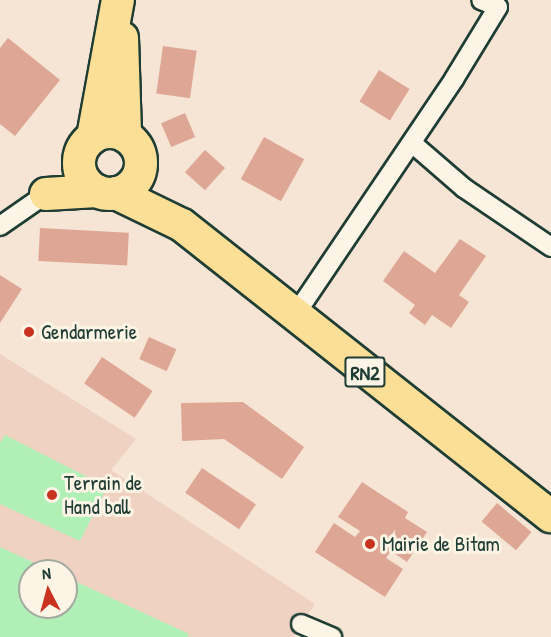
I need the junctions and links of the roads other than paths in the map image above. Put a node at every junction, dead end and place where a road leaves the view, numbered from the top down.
1 (119, 0) edge
2 (481, 0) edge
3 (125, 136) junction
4 (412, 143) junction
5 (86, 148) junction
6 (141, 168) junction
7 (106, 192) junction
8 (46, 194) junction
9 (182, 225) junction
10 (0, 226) edge
11 (551, 247) edge
12 (295, 315) junction
13 (551, 516) edge
14 (301, 624) dead end
15 (332, 637) edge

1 - 3 highway
1 - 5 highway
2 - 4 street
3 - 5 highway
3 - 6 highway
4 - 11 street
4 - 12 street
5 - 7 highway
5 - 8 highway
6 - 7 highway
6 - 9 highway, RN2
7 - 8 highway
7 - 9 highway, RN2
8 - 10 street
9 - 12 highway, RN2
12 - 13 highway, RN2
14 - 15 street

